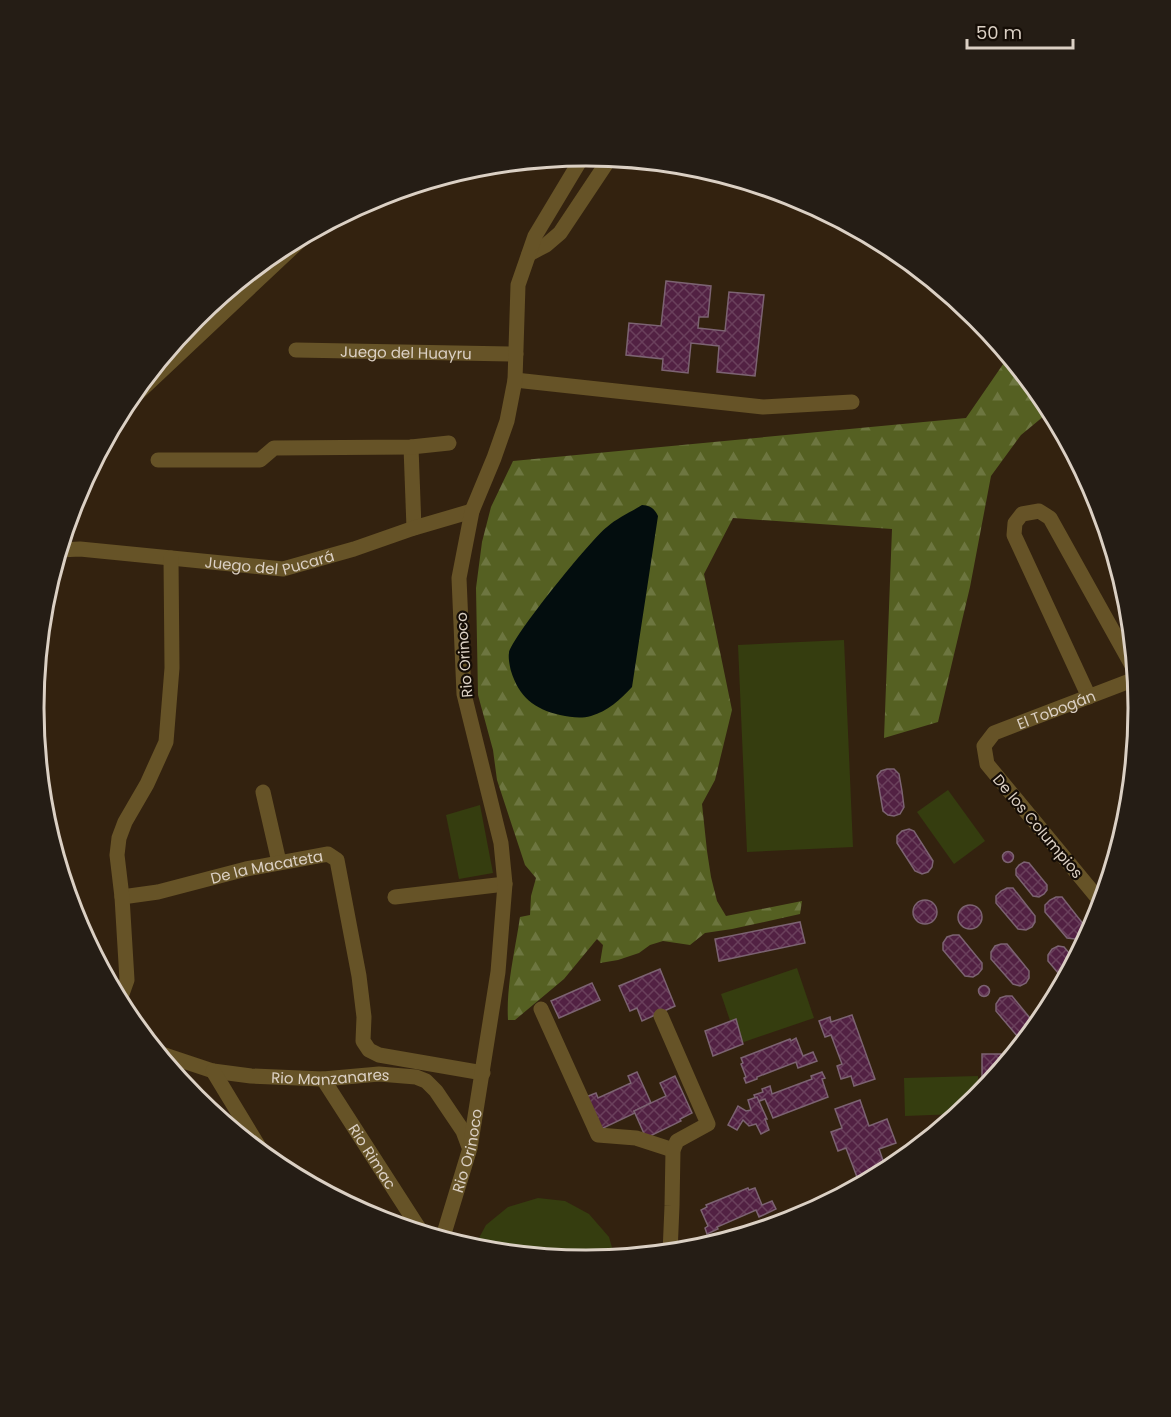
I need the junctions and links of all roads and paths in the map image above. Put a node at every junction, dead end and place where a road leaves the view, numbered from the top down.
1 (577, 167) edge
2 (604, 167) edge
3 (529, 254) junction
4 (228, 301) edge
5 (296, 350) dead end
6 (178, 351) edge
7 (516, 354) junction
8 (515, 380) junction
9 (852, 402) dead end
10 (449, 443) dead end
11 (411, 447) junction
12 (158, 460) dead end
13 (472, 511) junction
14 (414, 528) junction
15 (67, 550) edge
16 (171, 558) junction
17 (1124, 651) edge
18 (1127, 682) edge
19 (1089, 697) junction
20 (984, 746) joint
21 (263, 792) dead end
22 (279, 862) junction
23 (505, 884) junction
24 (1095, 894) edge
25 (122, 897) junction
26 (395, 897) dead end
27 (123, 991) edge
28 (541, 1009) dead end
29 (661, 1016) dead end
30 (363, 1041) joint
31 (171, 1057) edge
32 (213, 1071) junction
33 (483, 1073) junction
34 (323, 1079) junction
35 (251, 1134) edge
36 (470, 1148) junction
37 (673, 1150) junction
38 (416, 1223) edge
39 (444, 1232) edge
40 (670, 1244) edge

1 - 3 street, Rio Orinoco
2 - 3 street
3 - 7 street, Rio Orinoco
4 - 6 street
5 - 7 street, Juego del Huayru
7 - 8 street, Rio Orinoco
8 - 9 street
8 - 13 street, Rio Orinoco
10 - 11 street
11 - 12 street
11 - 14 street
13 - 14 street, Juego del Pucará
13 - 23 street, Rio Orinoco
14 - 16 street, Juego del Pucará
15 - 16 street, Juego del Pucará
16 - 25 street
17 - 19 street
18 - 19 street, El Tobogán
19 - 20 street, El Tobogán
20 - 24 street, De los Columpios
21 - 22 street
22 - 25 street, De la Macateta
22 - 30 street, De la Macateta
23 - 26 street
23 - 33 street, Rio Orinoco
25 - 27 street
28 - 37 street
29 - 37 street
30 - 33 street, Rio Manzanares
31 - 32 street, Rio Manzanares
32 - 34 street, Rio Manzanares
32 - 35 street
33 - 36 street, Rio Orinoco
34 - 36 street, Rio Manzanares
34 - 38 street, Rio Rimac
36 - 39 street, Rio Orinoco
37 - 40 street

